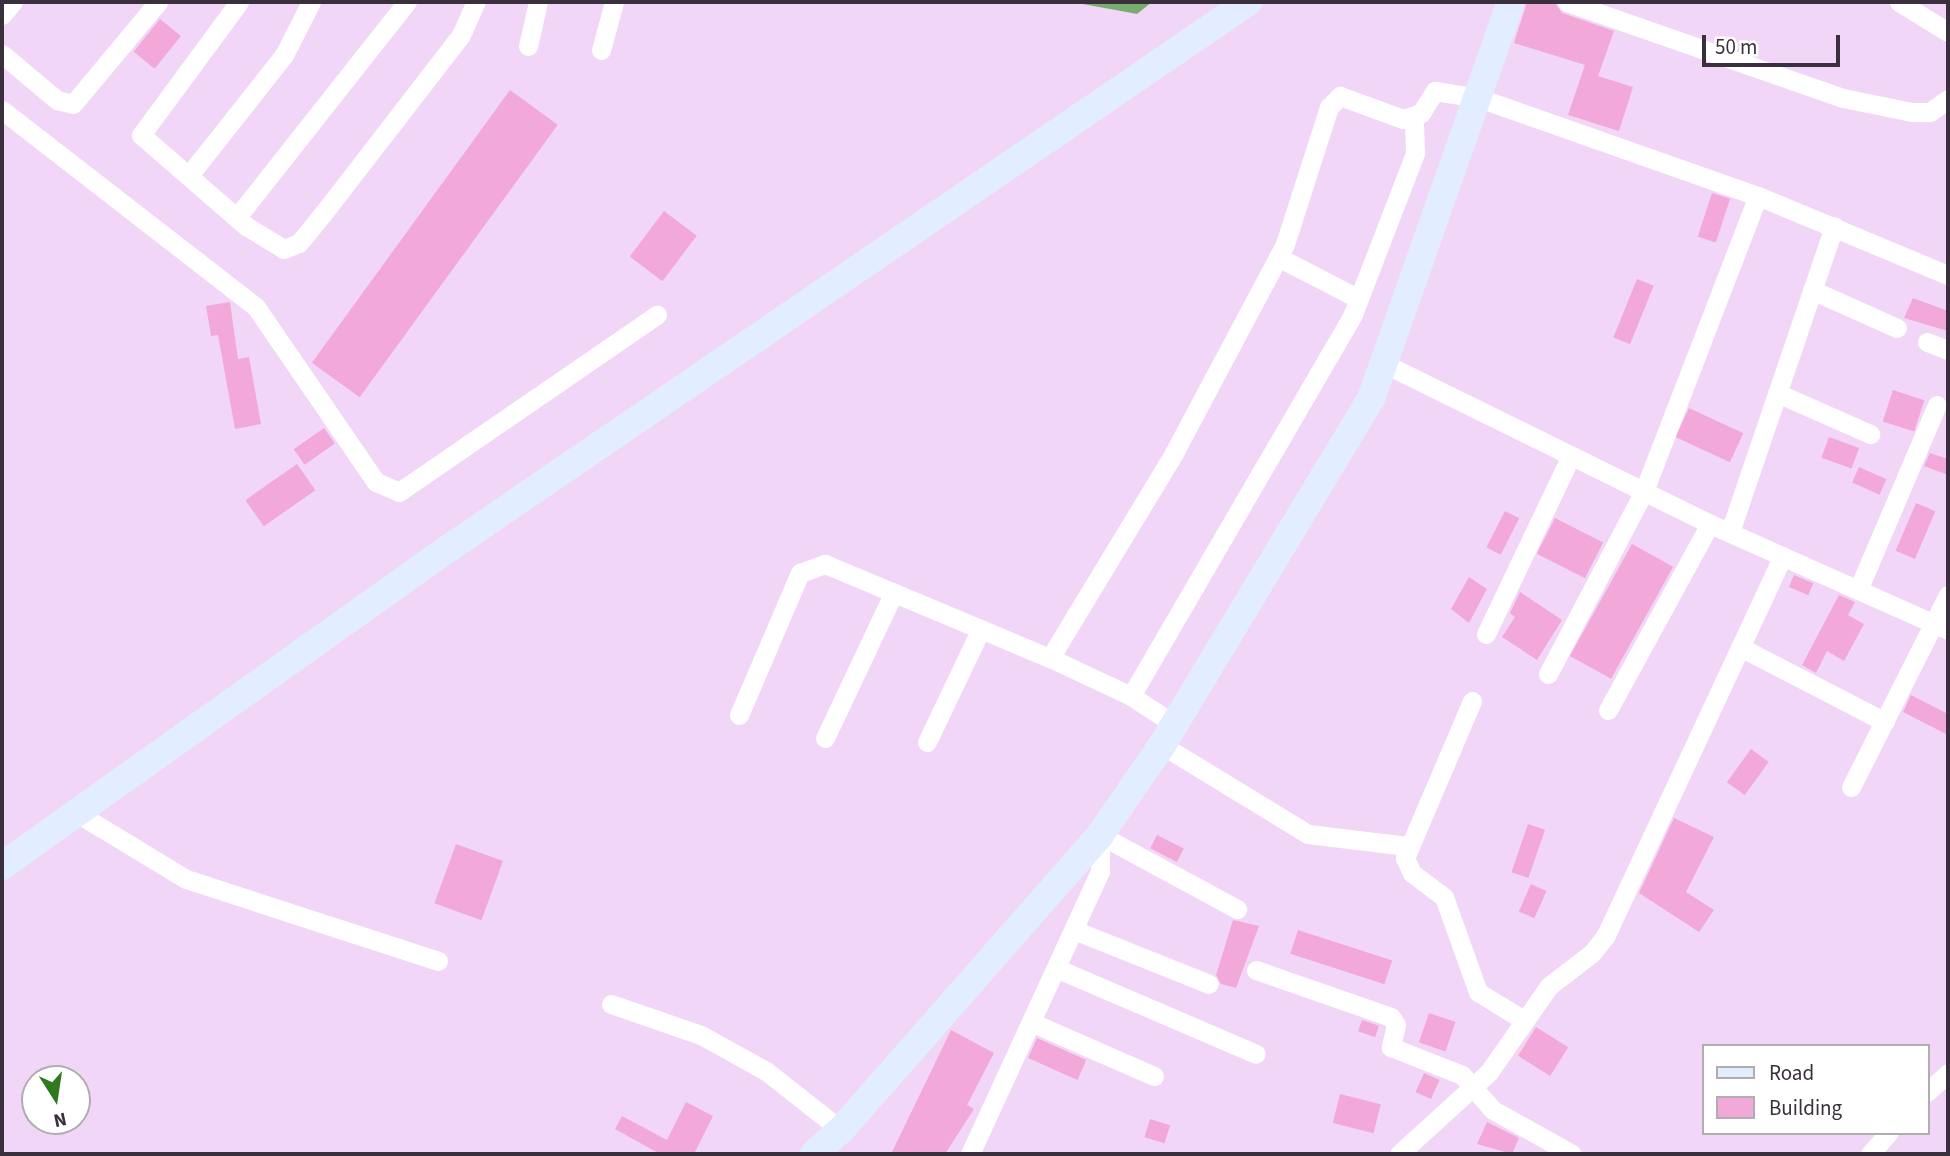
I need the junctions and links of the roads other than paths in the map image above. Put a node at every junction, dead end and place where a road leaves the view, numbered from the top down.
1 (13, 2) edge
2 (158, 2) edge
3 (239, 2) edge
4 (311, 2) edge
5 (407, 2) edge
6 (475, 2) edge
7 (538, 2) edge
8 (614, 2) edge
9 (1248, 2) edge
10 (1511, 2) edge
11 (1567, 2) edge
12 (1900, 2) edge
13 (2, 15) edge
14 (1948, 32) edge
15 (528, 46) dead end
16 (601, 50) dead end
17 (2, 54) edge
18 (1479, 98) junction
19 (1948, 99) edge
20 (2, 110) edge
21 (1414, 118) junction
22 (190, 174) junction
23 (1758, 196) junction
24 (237, 217) junction
25 (1834, 226) junction
26 (1278, 257) junction
27 (1948, 275) edge
28 (1812, 290) junction
29 (1359, 299) junction
30 (657, 315) dead end
31 (1897, 328) dead end
32 (1927, 342) dead end
33 (1948, 350) edge
34 (1385, 364) junction
35 (1777, 393) junction
36 (1937, 405) dead end
37 (1870, 434) dead end
38 (1571, 456) junction
39 (1644, 491) junction
40 (1710, 524) junction
41 (1730, 532) junction
42 (1783, 556) junction
43 (1858, 590) junction
44 (894, 592) junction
45 (1948, 595) edge
46 (1942, 628) edge
47 (981, 629) junction
48 (1486, 634) dead end
49 (1740, 647) junction
50 (1050, 658) junction
51 (1548, 674) dead end
52 (1131, 696) junction
53 (1472, 701) dead end
54 (1608, 710) dead end
55 (739, 715) dead end
56 (1885, 722) junction
57 (1168, 735) junction
58 (825, 738) dead end
59 (927, 742) dead end
60 (1851, 787) dead end
61 (78, 813) junction
62 (1100, 835) junction
63 (1407, 846) junction
64 (2, 866) edge
65 (1237, 909) dead end
66 (1074, 930) junction
67 (438, 961) dead end
68 (1058, 969) junction
69 (1256, 970) dead end
70 (1209, 984) dead end
71 (611, 1004) dead end
72 (1522, 1019) junction
73 (1033, 1023) junction
74 (1256, 1054) dead end
75 (1948, 1073) edge
76 (1154, 1076) dead end
77 (1472, 1086) junction
78 (1929, 1090) edge
79 (841, 1130) junction
80 (1886, 1135) edge
81 (817, 1153) edge
82 (970, 1154) edge
83 (1399, 1154) edge
84 (1572, 1154) edge
85 (1870, 1154) edge

1 - 13 street
2 - 17 street
3 - 22 street
4 - 22 street
5 - 24 street
6 - 24 street
7 - 15 street
8 - 16 street
9 - 61 street
10 - 18 street
11 - 19 street
12 - 14 street
18 - 21 street
18 - 23 street
18 - 34 street
20 - 30 street
21 - 26 street
21 - 29 street
22 - 24 street
23 - 25 street
23 - 39 street
25 - 27 street
25 - 28 street
26 - 29 street
26 - 50 street
28 - 31 street
28 - 35 street
29 - 52 street
32 - 33 street
34 - 38 street
34 - 57 street
35 - 37 street
35 - 41 street
36 - 43 street
38 - 39 street
38 - 48 street
39 - 40 street
39 - 51 street
40 - 41 street
40 - 54 street
41 - 42 street
42 - 43 street
42 - 49 street
43 - 46 street
44 - 47 street
44 - 55 street
44 - 58 street
45 - 46 street
46 - 56 street
47 - 50 street
47 - 59 street
49 - 56 street
49 - 72 street
50 - 52 street
52 - 57 street
53 - 63 street
56 - 60 street
57 - 62 street
57 - 63 street
61 - 64 street
61 - 67 street
62 - 65 street
62 - 66 street
62 - 79 street
63 - 72 street
66 - 68 street
66 - 70 street
68 - 73 street
68 - 74 street
69 - 77 street
71 - 79 street
72 - 77 street
73 - 76 street
73 - 82 street
75 - 78 street
77 - 83 street
77 - 84 street
79 - 81 street
80 - 85 street

